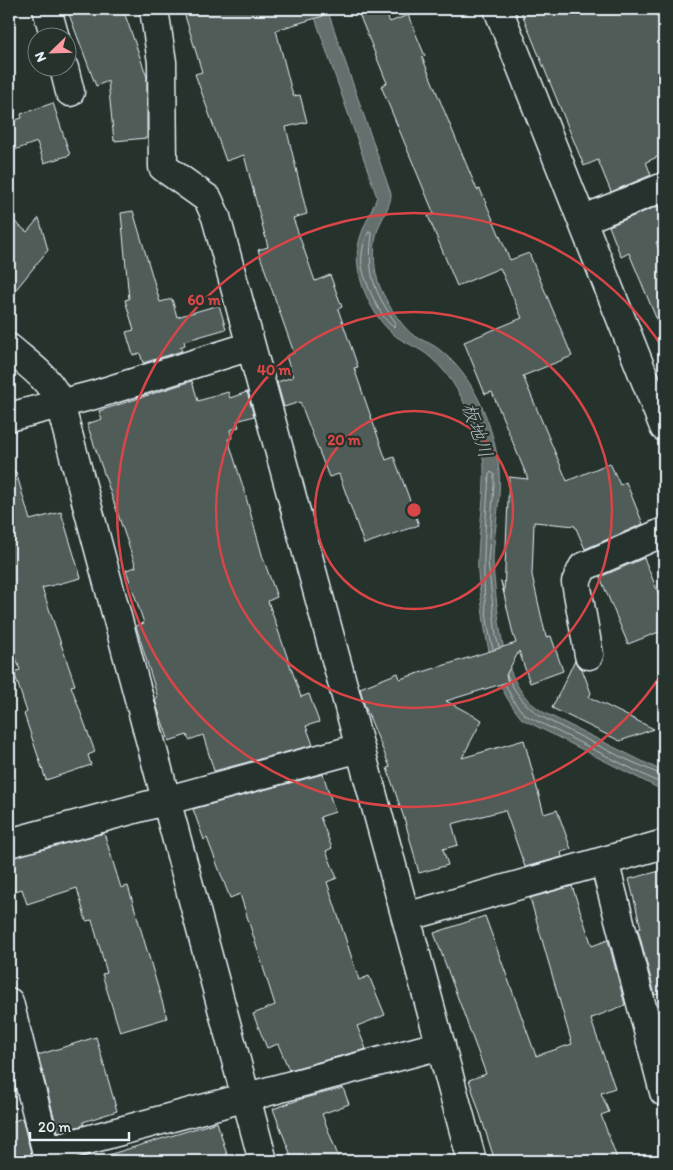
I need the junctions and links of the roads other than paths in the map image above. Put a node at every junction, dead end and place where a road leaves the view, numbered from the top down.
1 (47, 9) edge
2 (154, 9) edge
3 (498, 9) edge
4 (52, 28) edge
5 (664, 187) edge
6 (582, 220) junction
7 (251, 346) junction
8 (9, 348) edge
9 (60, 404) junction
10 (9, 417) edge
11 (664, 427) edge
12 (664, 532) edge
13 (589, 655) dead end
14 (360, 748) junction
15 (166, 800) junction
16 (9, 843) edge
17 (664, 844) edge
18 (604, 861) junction
19 (406, 917) junction
20 (9, 1002) edge
21 (441, 1046) junction
22 (664, 1092) edge
23 (246, 1097) junction
24 (48, 1156) edge
25 (263, 1161) edge
26 (472, 1161) edge

1 - 4 street
2 - 7 street
3 - 6 street
5 - 6 street
6 - 11 street
7 - 9 street
7 - 14 street
8 - 9 street
9 - 10 street
9 - 15 street
12 - 13 street
14 - 15 street
14 - 19 street
15 - 16 street
15 - 23 street
17 - 18 street
18 - 19 street
18 - 22 street
19 - 21 street
20 - 24 street
21 - 23 street
21 - 26 street
23 - 24 street
23 - 25 street

